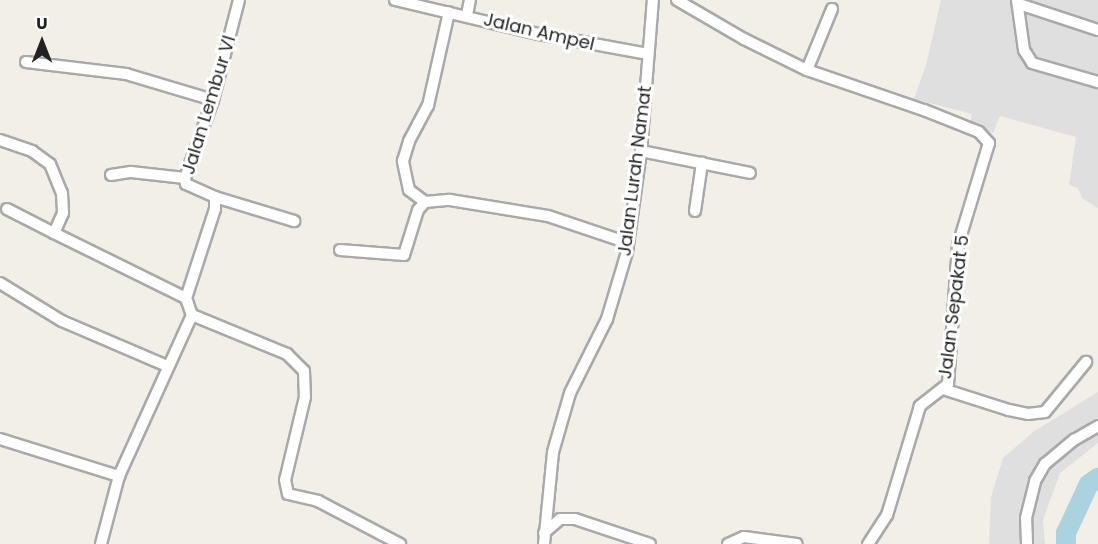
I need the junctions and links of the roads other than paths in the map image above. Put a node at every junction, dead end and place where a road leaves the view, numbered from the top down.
1 (239, 0) edge
2 (395, 0) edge
3 (470, 0) edge
4 (654, 0) edge
5 (677, 0) edge
6 (1018, 2) edge
7 (429, 4) edge
8 (832, 9) dead end
9 (449, 12) junction
10 (467, 15) junction
11 (1098, 30) edge
12 (648, 54) junction
13 (26, 62) dead end
14 (807, 70) junction
15 (1098, 82) edge
16 (213, 100) junction
17 (0, 140) edge
18 (641, 150) junction
19 (702, 163) junction
20 (750, 173) dead end
21 (111, 175) dead end
22 (185, 178) junction
23 (215, 197) junction
24 (425, 202) junction
25 (7, 209) dead end
26 (695, 211) dead end
27 (294, 220) dead end
28 (54, 233) junction
29 (628, 243) junction
30 (340, 250) dead end
31 (0, 284) edge
32 (186, 298) junction
33 (192, 315) junction
34 (1086, 362) dead end
35 (167, 366) junction
36 (942, 389) junction
37 (1098, 426) edge
38 (0, 439) edge
39 (119, 476) junction
40 (544, 538) edge
41 (626, 540) edge
42 (101, 544) edge
43 (400, 544) edge
44 (650, 544) edge
45 (728, 544) edge
46 (797, 544) edge
47 (868, 544) edge
48 (1027, 544) edge

1 - 16 street, Jalan Lembur VI
2 - 7 street, Jalan Ampel
3 - 10 street
4 - 12 street, Jalan Lurah Namat
5 - 14 street, Jalan Sepakat 5
6 - 11 street
6 - 15 street
7 - 9 street, Jalan Ampel
8 - 14 street
9 - 10 street, Jalan Ampel
9 - 24 street
10 - 12 street, Jalan Ampel
12 - 18 street, Jalan Lurah Namat
13 - 16 street
14 - 36 street, Jalan Sepakat 5
16 - 22 street, Jalan Lembur VI
17 - 28 street
18 - 19 street
18 - 29 street, Jalan Lurah Namat
19 - 20 street
19 - 26 street
21 - 22 street
22 - 23 street, Jalan Lembur VI
23 - 27 street
23 - 32 street, Jalan Lembur VI
24 - 29 street
24 - 30 street
25 - 28 street
28 - 32 street
29 - 40 street, Jalan Lurah Namat
31 - 35 street
32 - 33 street
33 - 35 street
33 - 43 street
34 - 36 street
35 - 39 street
36 - 47 street, Jalan Sepakat 5
37 - 48 street
38 - 39 street
39 - 42 street
40 - 41 street
41 - 44 street
45 - 46 street

